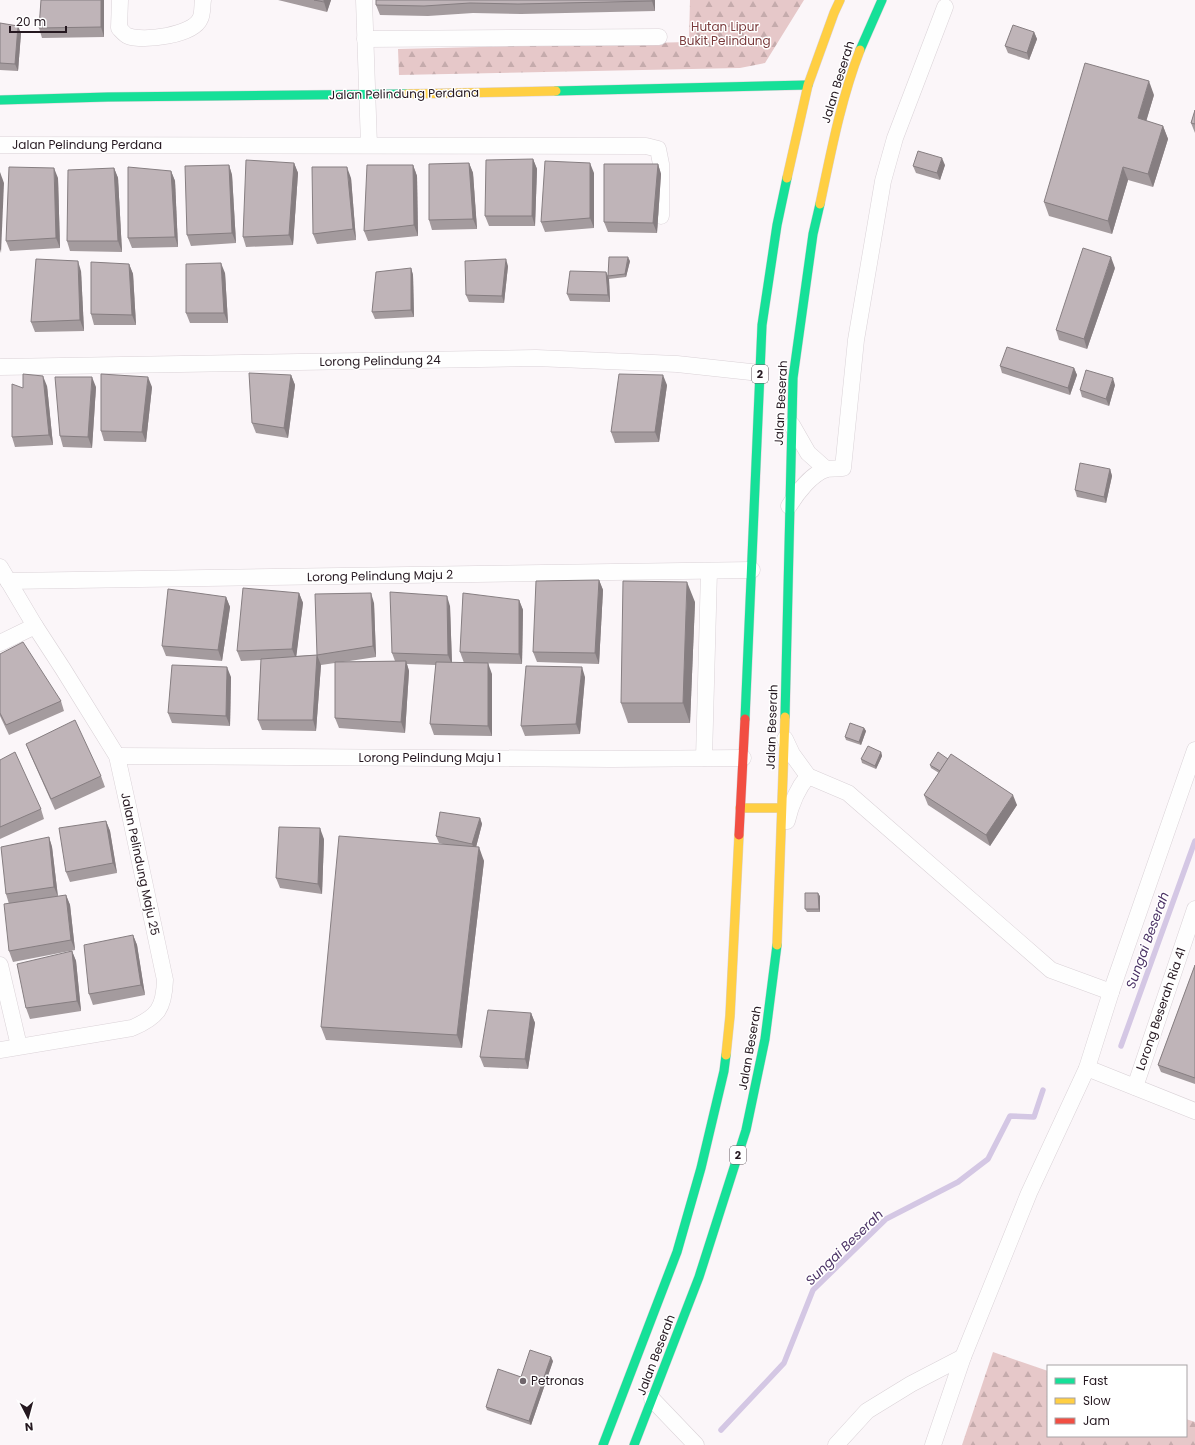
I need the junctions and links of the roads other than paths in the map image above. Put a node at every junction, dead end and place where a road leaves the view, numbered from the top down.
1 (120, 0) edge
2 (203, 0) edge
3 (364, 0) edge
4 (840, 0) edge
5 (882, 0) edge
6 (945, 7) dead end
7 (659, 37) dead end
8 (366, 39) junction
9 (808, 85) junction
10 (368, 95) junction
11 (0, 100) edge
12 (0, 145) edge
13 (370, 145) junction
14 (662, 216) dead end
15 (0, 367) edge
16 (760, 372) junction
17 (791, 423) junction
18 (826, 469) junction
19 (789, 506) junction
20 (0, 567) edge
21 (752, 570) junction
22 (709, 571) junction
23 (8, 581) junction
24 (35, 626) junction
25 (0, 643) edge
26 (783, 735) junction
27 (1195, 750) edge
28 (117, 756) junction
29 (704, 758) junction
30 (743, 758) junction
31 (808, 776) junction
32 (740, 808) junction
33 (781, 808) junction
34 (780, 850) junction
35 (1195, 909) edge
36 (0, 965) edge
37 (1111, 992) junction
38 (19, 1046) junction
39 (0, 1050) edge
40 (1087, 1068) junction
41 (1135, 1087) junction
42 (1195, 1111) edge
43 (963, 1357) junction
44 (652, 1399) junction
45 (602, 1445) edge
46 (634, 1445) edge
47 (696, 1445) edge
48 (836, 1445) edge
49 (933, 1445) edge

1 - 2 street
3 - 8 street
4 - 9 main road, Jalan Beserah / 2
5 - 17 main road, Jalan Beserah / 2
6 - 18 street
7 - 8 street
8 - 10 street
9 - 10 main road, Jalan Pelindung Perdana
9 - 16 main road, Jalan Beserah / 2
10 - 11 main road, Jalan Pelindung Perdana
10 - 13 street
12 - 13 street, Jalan Pelindung Perdana
13 - 14 street, Jalan Pelindung Perdana
15 - 16 street, Lorong Pelindung 24
16 - 21 main road, Jalan Beserah / 2
17 - 18 street
17 - 19 main road, Jalan Beserah / 2
18 - 19 street
19 - 26 main road, Jalan Beserah / 2
20 - 23 street, Jalan Pelindung Maju 25
21 - 22 street, Lorong Pelindung Maju 2
21 - 30 main road, Jalan Beserah / 2
22 - 23 street, Lorong Pelindung Maju 2
22 - 29 street
23 - 24 street, Jalan Pelindung Maju 25
24 - 25 street
24 - 28 street, Jalan Pelindung Maju 25
26 - 31 street
26 - 33 main road, Jalan Beserah / 2
27 - 37 street
28 - 29 street, Lorong Pelindung Maju 1
28 - 38 street, Jalan Pelindung Maju 25
29 - 30 street, Lorong Pelindung Maju 1
30 - 32 main road, 2
31 - 34 street
31 - 37 street
32 - 33 main road
32 - 45 main road, Jalan Beserah / 2
33 - 34 main road, Jalan Beserah / 2
34 - 44 main road, Jalan Beserah / 2
35 - 41 street, Lorong Beserah Ria 41
36 - 38 street
37 - 40 street
38 - 39 street, Jalan Pelindung Maju 25
40 - 41 street
40 - 43 street
41 - 42 street
43 - 48 street
43 - 49 street
44 - 46 main road, Jalan Beserah / 2
44 - 47 street

